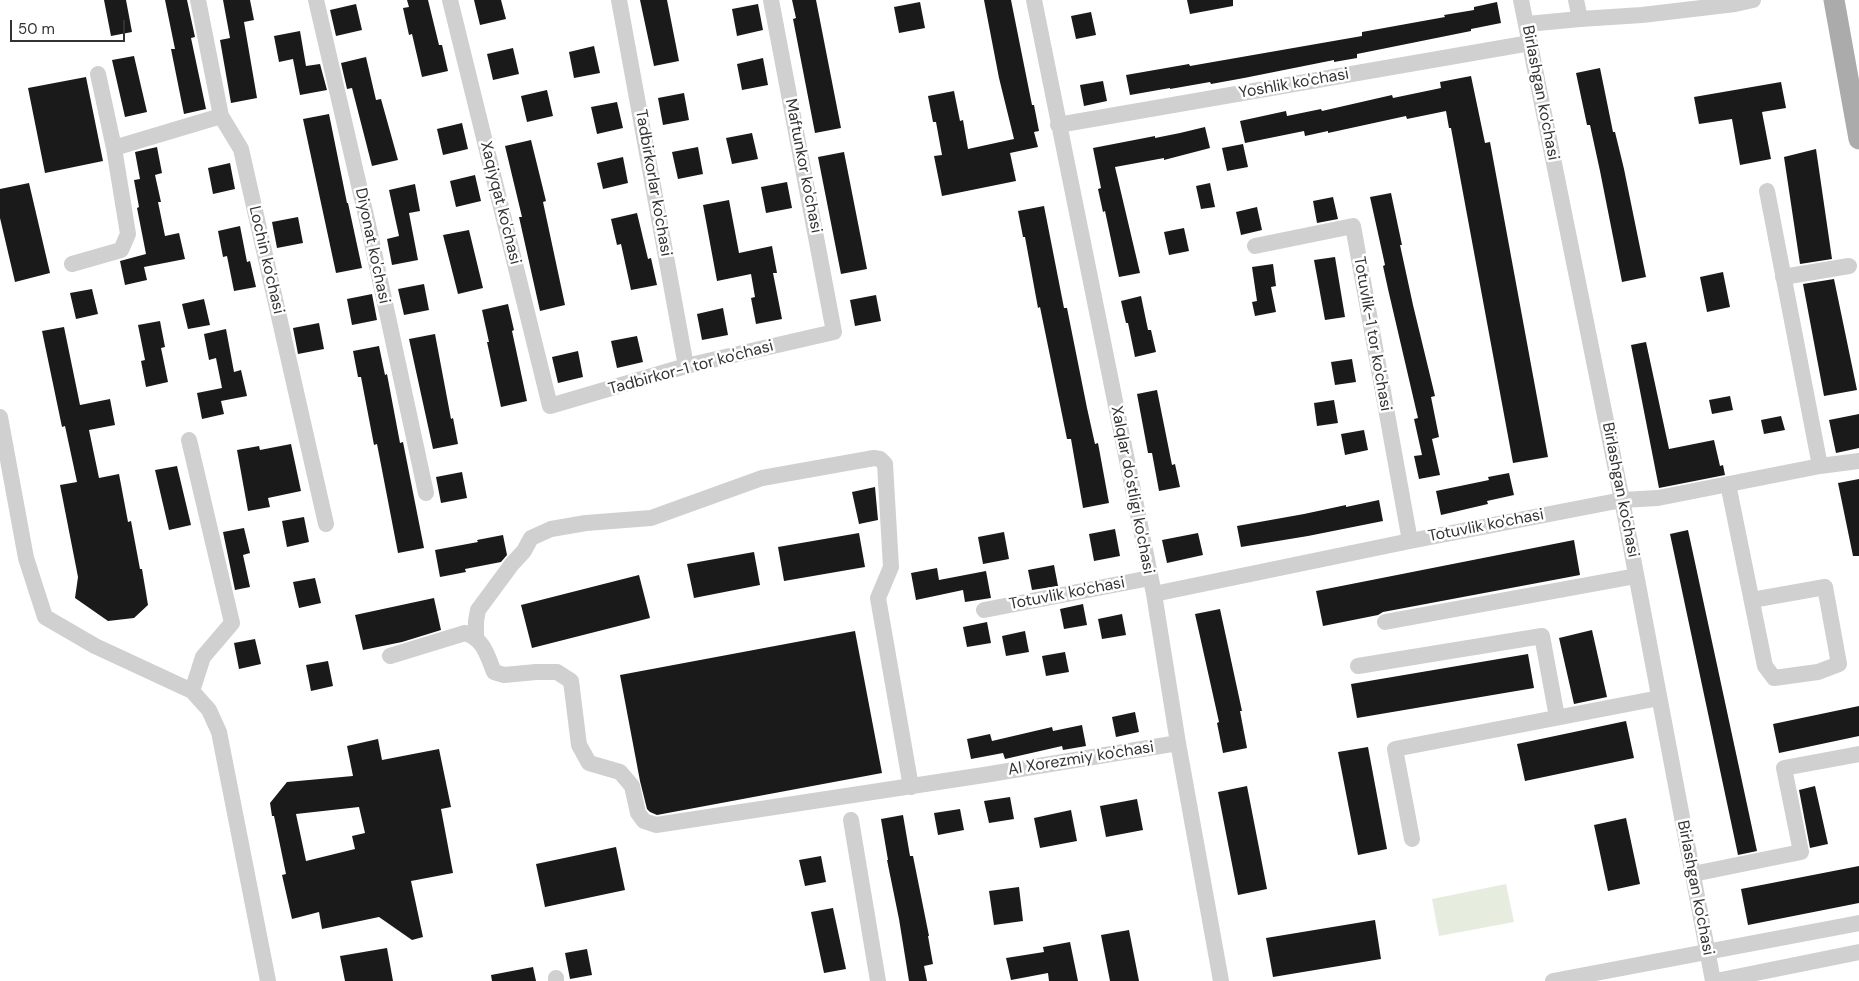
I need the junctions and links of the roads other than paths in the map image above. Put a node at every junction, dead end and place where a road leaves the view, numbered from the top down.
1 (198, 0) edge
2 (316, 0) edge
3 (450, 0) edge
4 (619, 0) edge
5 (771, 0) edge
6 (1034, 0) edge
7 (1521, 0) edge
8 (1576, 0) edge
9 (1753, 0) edge
10 (1834, 0) edge
11 (1580, 19) junction
12 (1527, 24) junction
13 (1530, 43) junction
14 (98, 74) dead end
15 (221, 116) junction
16 (1058, 125) junction
17 (1859, 139) edge
18 (114, 148) junction
19 (1767, 191) dead end
20 (1255, 246) dead end
21 (72, 264) dead end
22 (1849, 266) dead end
23 (1783, 277) junction
24 (834, 332) joint
25 (686, 366) junction
26 (550, 406) joint
27 (0, 417) edge
28 (189, 440) dead end
29 (1859, 461) edge
30 (1820, 466) junction
31 (1728, 484) junction
32 (426, 492) dead end
33 (1622, 500) junction
34 (326, 524) dead end
35 (1410, 541) junction
36 (1636, 576) junction
37 (1152, 586) junction
38 (1752, 600) junction
39 (984, 610) dead end
40 (1385, 622) dead end
41 (476, 636) junction
42 (390, 656) dead end
43 (1358, 666) dead end
44 (192, 691) junction
45 (1659, 698) junction
46 (1558, 718) junction
47 (1178, 743) junction
48 (1859, 754) edge
49 (911, 787) junction
50 (851, 820) dead end
51 (1412, 839) dead end
52 (1693, 874) junction
53 (1859, 923) edge
54 (1859, 952) edge
55 (1707, 953) junction
56 (268, 981) edge
57 (878, 981) edge
58 (1220, 981) edge
59 (1553, 981) edge
60 (1712, 981) edge
61 (1716, 981) edge

1 - 15 street, Lochin ko'chasi
2 - 32 street, Diyonat ko'chasi
3 - 26 street, Xaqiyqat ko'chasi
4 - 25 street, Tadbirkorlar ko'chasi
5 - 24 street, Maftunkor ko'chasi
6 - 16 street, Xalqlar do'stligi ko'chasi
7 - 12 street, Birlashgan ko'chasi
8 - 11 street
9 - 11 street
10 - 17 main road
11 - 12 street
12 - 13 street, Birlashgan ko'chasi
13 - 16 street, Yoshlik ko'chasi
13 - 33 street, Birlashgan ko'chasi
14 - 18 street
15 - 18 street
15 - 34 street, Lochin ko'chasi
16 - 37 street, Xalqlar do'stligi ko'chasi
18 - 21 street
19 - 23 street
20 - 35 street, Totuvlik-1 tor ko'chasi
22 - 23 street
23 - 30 street
24 - 25 street, Tadbirkor-1 tor ko'chasi
25 - 26 street, Tadbirkor-1 tor ko'chasi
27 - 44 street
28 - 44 street
29 - 30 street, Totuvlik ko'chasi
30 - 31 street, Totuvlik ko'chasi
31 - 33 street, Totuvlik ko'chasi
31 - 38 street
33 - 35 street, Totuvlik ko'chasi
33 - 36 street, Birlashgan ko'chasi
35 - 37 street, Totuvlik ko'chasi
36 - 40 street
36 - 45 street, Birlashgan ko'chasi
37 - 39 street, Totuvlik ko'chasi
37 - 47 street, Xalqlar do'stligi ko'chasi
38 - 38 street
41 - 42 street
41 - 49 street, Al Xorezmiy ko'chasi
41 - 49 street
43 - 46 street
44 - 56 street
45 - 46 street
45 - 52 street, Birlashgan ko'chasi
46 - 51 street
47 - 49 street, Al Xorezmiy ko'chasi
47 - 58 street, Xalqlar do'stligi ko'chasi
48 - 52 street
50 - 57 street
52 - 55 street, Birlashgan ko'chasi
53 - 55 street
54 - 61 street
55 - 59 street
55 - 60 street, Birlashgan ko'chasi

